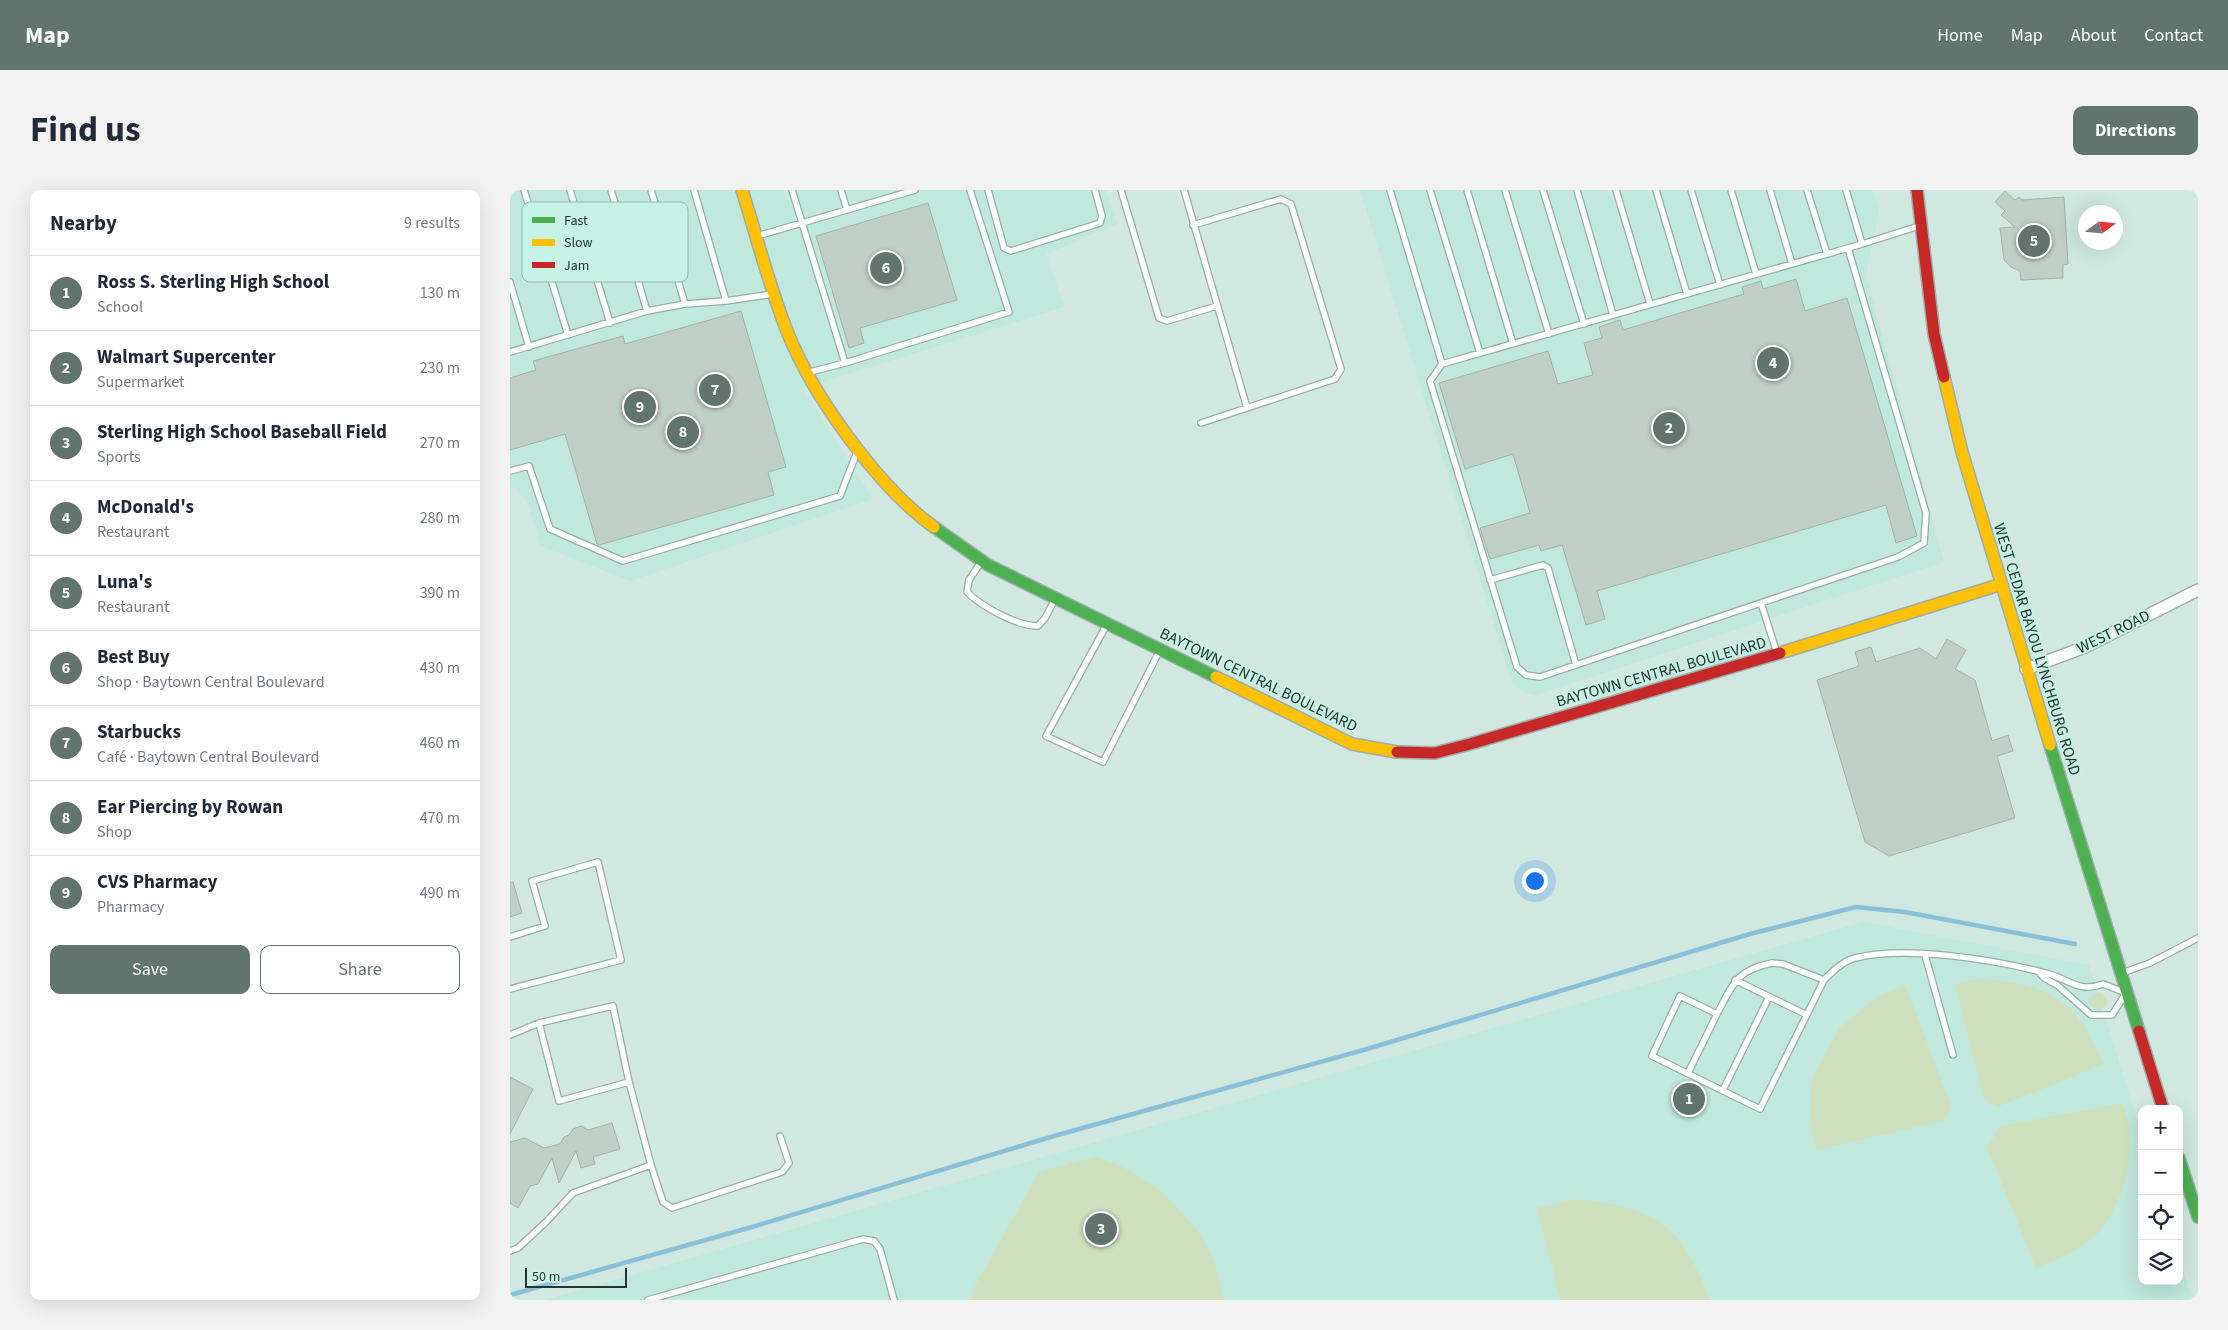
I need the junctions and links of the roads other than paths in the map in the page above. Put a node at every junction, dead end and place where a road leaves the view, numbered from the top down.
1 (524, 190) edge
2 (570, 190) edge
3 (611, 190) edge
4 (651, 190) edge
5 (694, 190) edge
6 (742, 190) edge
7 (792, 190) edge
8 (841, 190) edge
9 (888, 190) edge
10 (915, 190) edge
11 (970, 190) edge
12 (988, 190) edge
13 (1095, 190) edge
14 (1121, 190) edge
15 (1184, 190) edge
16 (1390, 190) edge
17 (1430, 190) edge
18 (1467, 190) edge
19 (1505, 190) edge
20 (1543, 190) edge
21 (1577, 190) edge
22 (1616, 190) edge
23 (1656, 190) edge
24 (1690, 190) edge
25 (1731, 190) edge
26 (1770, 190) edge
27 (1808, 190) edge
28 (1846, 190) edge
29 (1917, 190) edge
30 (890, 197) junction
31 (528, 202) edge
32 (574, 202) edge
33 (615, 202) edge
34 (655, 202) edge
35 (847, 210) junction
36 (802, 223) junction
37 (1193, 225) junction
38 (1920, 226) junction
39 (755, 236) junction
40 (1862, 244) junction
41 (1848, 248) junction
42 (1827, 254) junction
43 (1792, 264) junction
44 (1756, 274) junction
45 (510, 282) edge
46 (552, 282) edge
47 (598, 282) edge
48 (638, 282) edge
49 (678, 282) edge
50 (1720, 284) junction
51 (775, 294) junction
52 (1687, 294) junction
53 (726, 301) junction
54 (685, 304) junction
55 (1650, 304) junction
56 (1217, 306) junction
57 (647, 311) junction
58 (1613, 315) junction
59 (610, 323) junction
60 (1584, 324) junction
61 (1549, 334) junction
62 (568, 335) junction
63 (1513, 344) junction
64 (529, 347) junction
65 (510, 352) edge
66 (1480, 353) junction
67 (845, 364) junction
68 (1442, 364) junction
69 (808, 373) junction
70 (1247, 408) junction
71 (1201, 423) dead end
72 (858, 450) junction
73 (510, 471) edge
74 (982, 560) junction
75 (1490, 580) junction
76 (2002, 584) junction
77 (2198, 590) edge
78 (1056, 598) junction
79 (1761, 603) junction
80 (1107, 624) junction
81 (1160, 650) junction
82 (1777, 654) junction
83 (1576, 664) junction
84 (2026, 669) junction
85 (510, 937) edge
86 (2198, 938) edge
87 (1925, 955) junction
88 (2039, 972) junction
89 (2120, 973) junction
90 (1735, 980) junction
91 (1824, 980) junction
92 (510, 990) edge
93 (2126, 993) junction
94 (1769, 997) junction
95 (1717, 1014) junction
96 (1805, 1014) junction
97 (539, 1023) junction
98 (510, 1035) edge
99 (1953, 1055) dead end
100 (1688, 1073) junction
101 (629, 1082) junction
102 (1723, 1090) junction
103 (2162, 1105) edge
104 (780, 1136) dead end
105 (651, 1165) junction
106 (2183, 1166) edge
107 (2194, 1189) edge
108 (2198, 1217) edge
109 (510, 1251) edge
110 (648, 1300) edge
111 (894, 1300) edge

1 - 31 lane
2 - 32 lane
3 - 33 lane
4 - 34 lane
5 - 53 lane
6 - 39 street, BAYTOWN CENTRAL BOULEVARD
7 - 36 lane
8 - 35 lane
9 - 30 lane
10 - 30 lane
11 - 67 lane
12 - 13 lane
14 - 56 lane
15 - 37 lane
16 - 68 lane
17 - 66 lane
18 - 63 lane
19 - 61 lane
20 - 60 lane
21 - 58 lane
22 - 55 lane
23 - 52 lane
24 - 50 lane
25 - 44 lane
26 - 43 lane
27 - 42 lane
28 - 40 lane
29 - 38 street, WEST CEDAR BAYOU LYNCHBURG ROAD
30 - 35 lane
35 - 36 lane
36 - 39 lane
36 - 67 lane
37 - 56 lane
37 - 70 lane
38 - 40 lane
38 - 76 street, WEST CEDAR BAYOU LYNCHBURG ROAD
39 - 51 street, BAYTOWN CENTRAL BOULEVARD
40 - 41 lane
41 - 42 lane
41 - 79 lane
42 - 43 lane
43 - 44 lane
44 - 50 lane
45 - 64 lane
46 - 62 lane
47 - 59 lane
48 - 57 lane
49 - 54 lane
50 - 52 lane
51 - 53 lane
51 - 69 street, BAYTOWN CENTRAL BOULEVARD
52 - 55 lane
53 - 54 lane
54 - 57 lane
55 - 58 lane
56 - 70 lane
57 - 59 lane
58 - 60 lane
59 - 62 lane
60 - 61 lane
61 - 63 lane
62 - 64 lane
63 - 66 lane
64 - 65 lane
66 - 68 lane
67 - 69 lane
68 - 75 lane
69 - 72 street, BAYTOWN CENTRAL BOULEVARD
70 - 71 lane
72 - 73 lane
72 - 74 street, BAYTOWN CENTRAL BOULEVARD
74 - 78 street, BAYTOWN CENTRAL BOULEVARD
74 - 78 lane
75 - 83 lane
75 - 83 lane
76 - 82 street, BAYTOWN CENTRAL BOULEVARD
76 - 84 street, WEST CEDAR BAYOU LYNCHBURG ROAD
77 - 84 street, WEST ROAD
78 - 80 street, BAYTOWN CENTRAL BOULEVARD
79 - 82 lane
79 - 83 lane
80 - 81 street, BAYTOWN CENTRAL BOULEVARD
80 - 81 lane
81 - 82 street, BAYTOWN CENTRAL BOULEVARD
84 - 89 street, WEST CEDAR BAYOU LYNCHBURG ROAD
85 - 92 lane
86 - 89 lane
87 - 88 lane
87 - 91 lane
87 - 99 lane
88 - 93 lane
88 - 93 lane
89 - 93 street, WEST CEDAR BAYOU LYNCHBURG ROAD
90 - 91 lane
90 - 94 lane
90 - 95 lane
91 - 96 lane
93 - 103 street, WEST CEDAR BAYOU LYNCHBURG ROAD
94 - 96 lane
94 - 102 lane
95 - 100 lane
95 - 100 lane
96 - 102 lane
97 - 98 lane
97 - 101 lane
97 - 101 lane
100 - 102 lane
101 - 105 lane
104 - 105 lane
105 - 109 lane
106 - 107 street
107 - 108 street
110 - 111 lane

